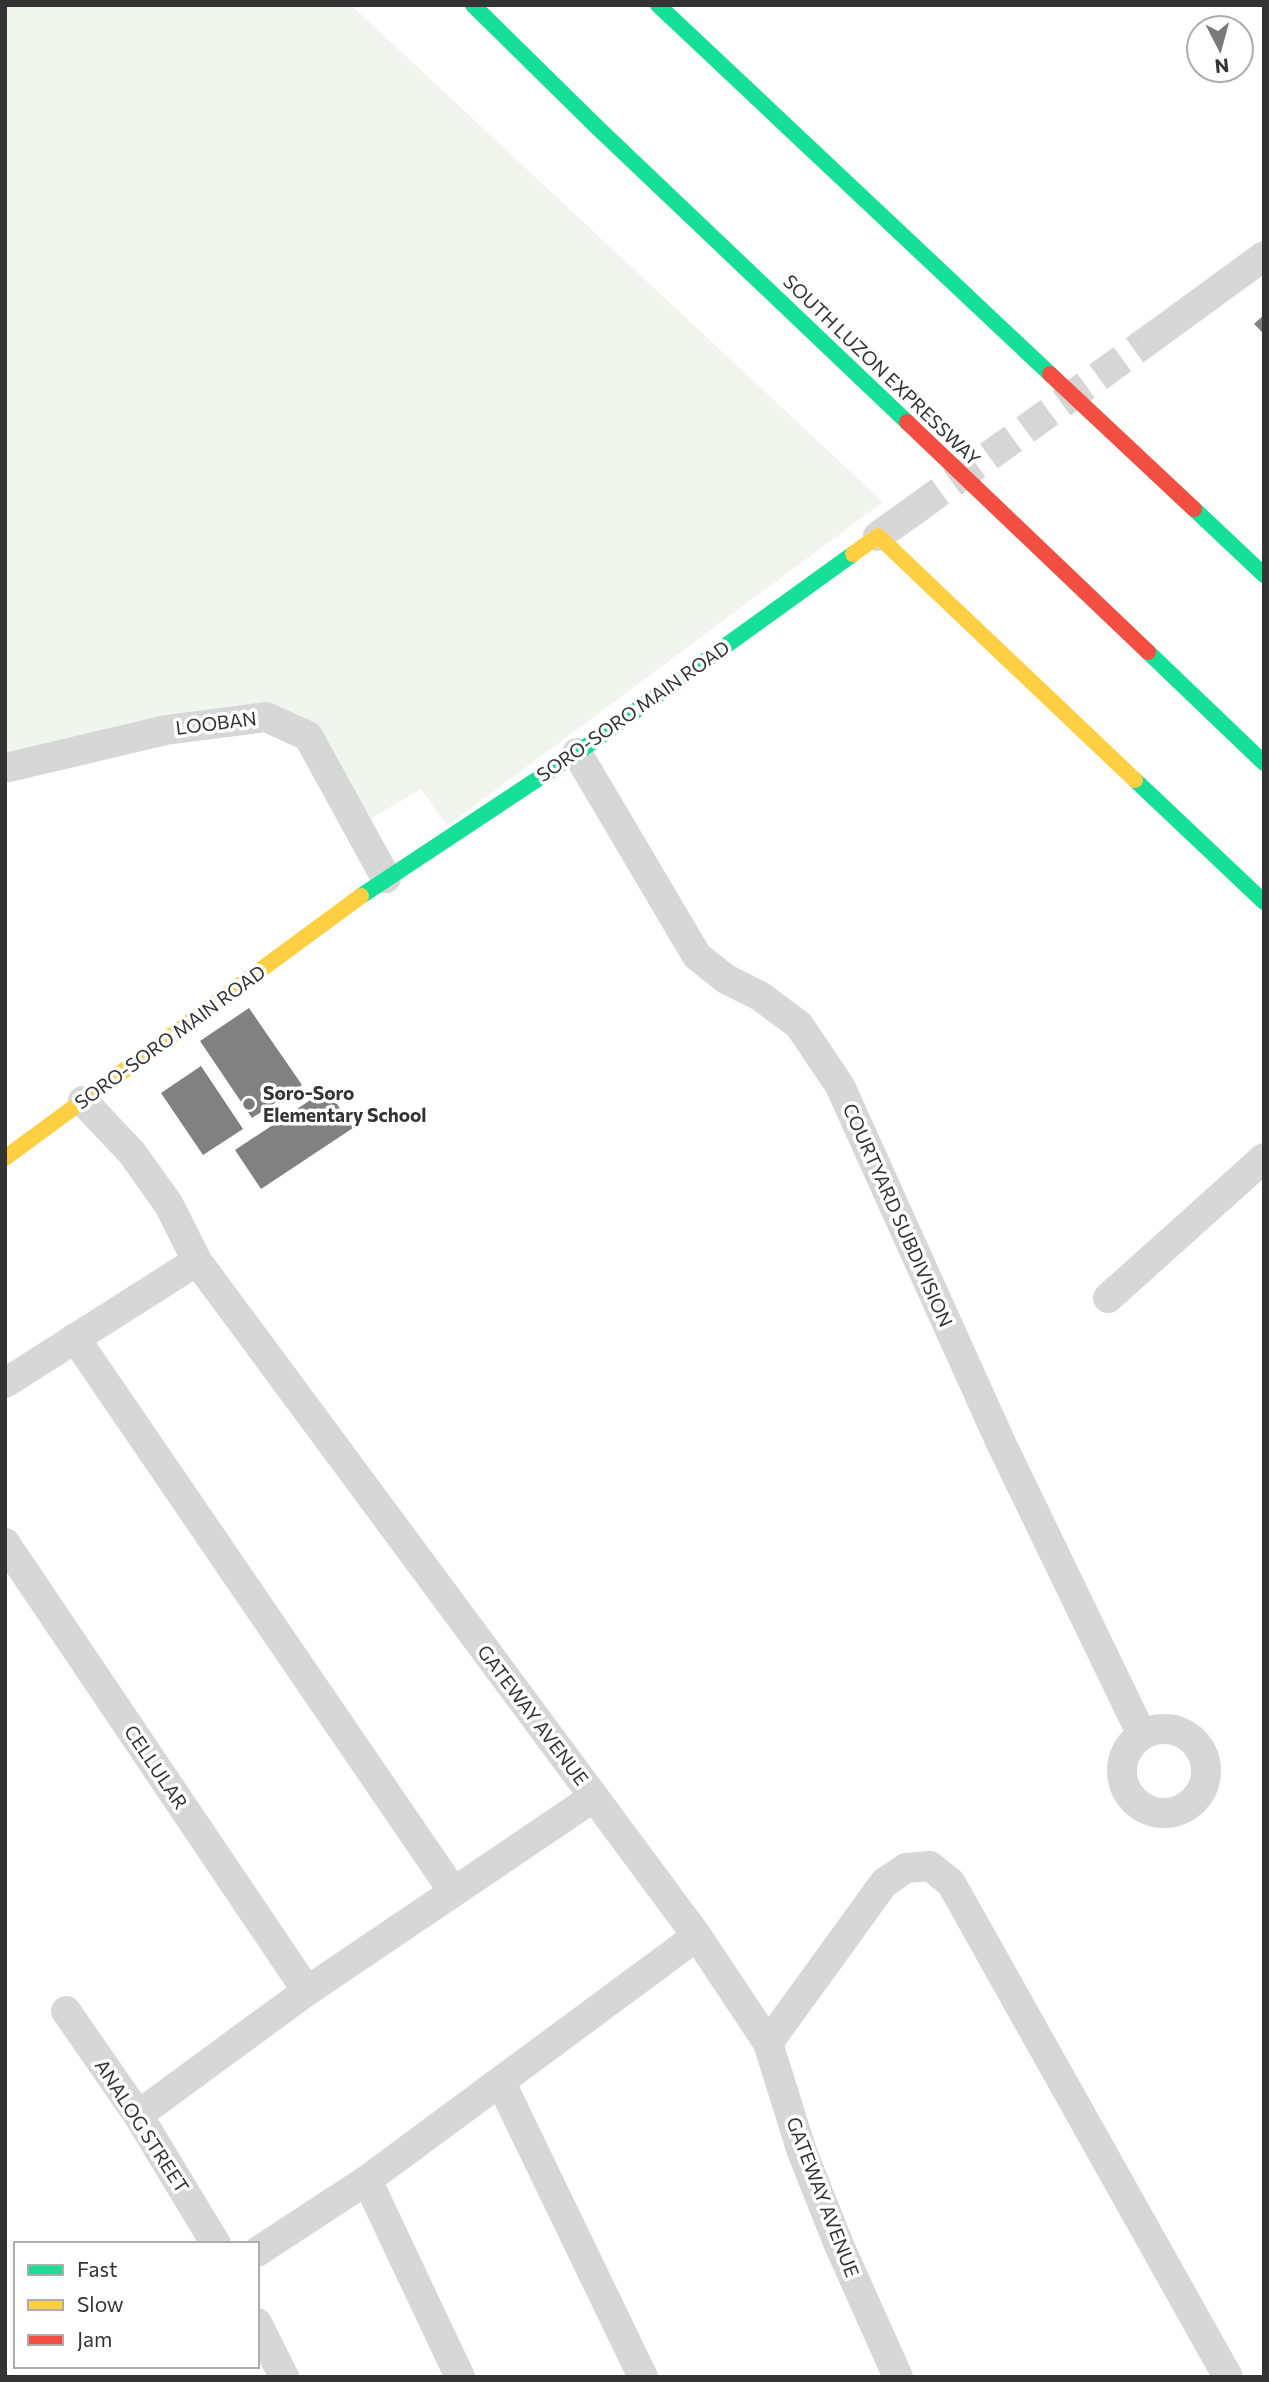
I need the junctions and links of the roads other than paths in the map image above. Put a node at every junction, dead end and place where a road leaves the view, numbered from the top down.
1 (473, 5) edge
2 (658, 5) edge
3 (1264, 256) edge
4 (1153, 337) tunnel mouth
5 (916, 509) tunnel mouth
6 (878, 536) junction
7 (1264, 575) edge
8 (577, 753) junction
9 (1264, 763) edge
10 (5, 768) edge
11 (386, 878) junction
12 (1264, 902) edge
13 (83, 1101) junction
14 (5, 1158) edge
15 (1264, 1158) edge
16 (197, 1261) junction
17 (1108, 1298) dead end
18 (75, 1338) junction
19 (5, 1383) edge
20 (5, 1543) edge
21 (1142, 1735) dead end
22 (594, 1797) junction
23 (453, 1891) junction
24 (697, 1936) junction
25 (307, 1991) junction
26 (66, 2011) dead end
27 (768, 2043) junction
28 (501, 2083) junction
29 (138, 2115) junction
30 (368, 2180) junction
31 (215, 2242) edge
32 (259, 2251) edge
33 (259, 2327) edge
34 (284, 2377) edge
35 (460, 2377) edge
36 (643, 2377) edge
37 (898, 2377) edge
38 (1228, 2377) edge

1 - 9 main road, SOUTH LUZON EXPRESSWAY
2 - 7 main road
3 - 4 street
5 - 6 street
6 - 8 main road, SORO-SORO MAIN ROAD
6 - 12 main road
8 - 11 main road, SORO-SORO MAIN ROAD
8 - 21 street, COURTYARD SUBDIVISION
10 - 11 street, LOOBAN
11 - 13 main road, SORO-SORO MAIN ROAD
13 - 14 main road, SORO-SORO MAIN ROAD
13 - 16 street, GATEWAY AVENUE
15 - 17 street
16 - 18 street
16 - 22 street, GATEWAY AVENUE
18 - 19 street
18 - 23 street
20 - 25 street, CELLULAR
22 - 23 street
22 - 24 street, GATEWAY AVENUE
23 - 25 street
24 - 27 street, GATEWAY AVENUE
24 - 28 street
25 - 29 street
26 - 29 street, ANALOG STREET
27 - 37 street, GATEWAY AVENUE
27 - 38 street
28 - 30 street
28 - 36 street
29 - 31 street, ANALOG STREET
30 - 32 street
30 - 35 street
33 - 34 street

